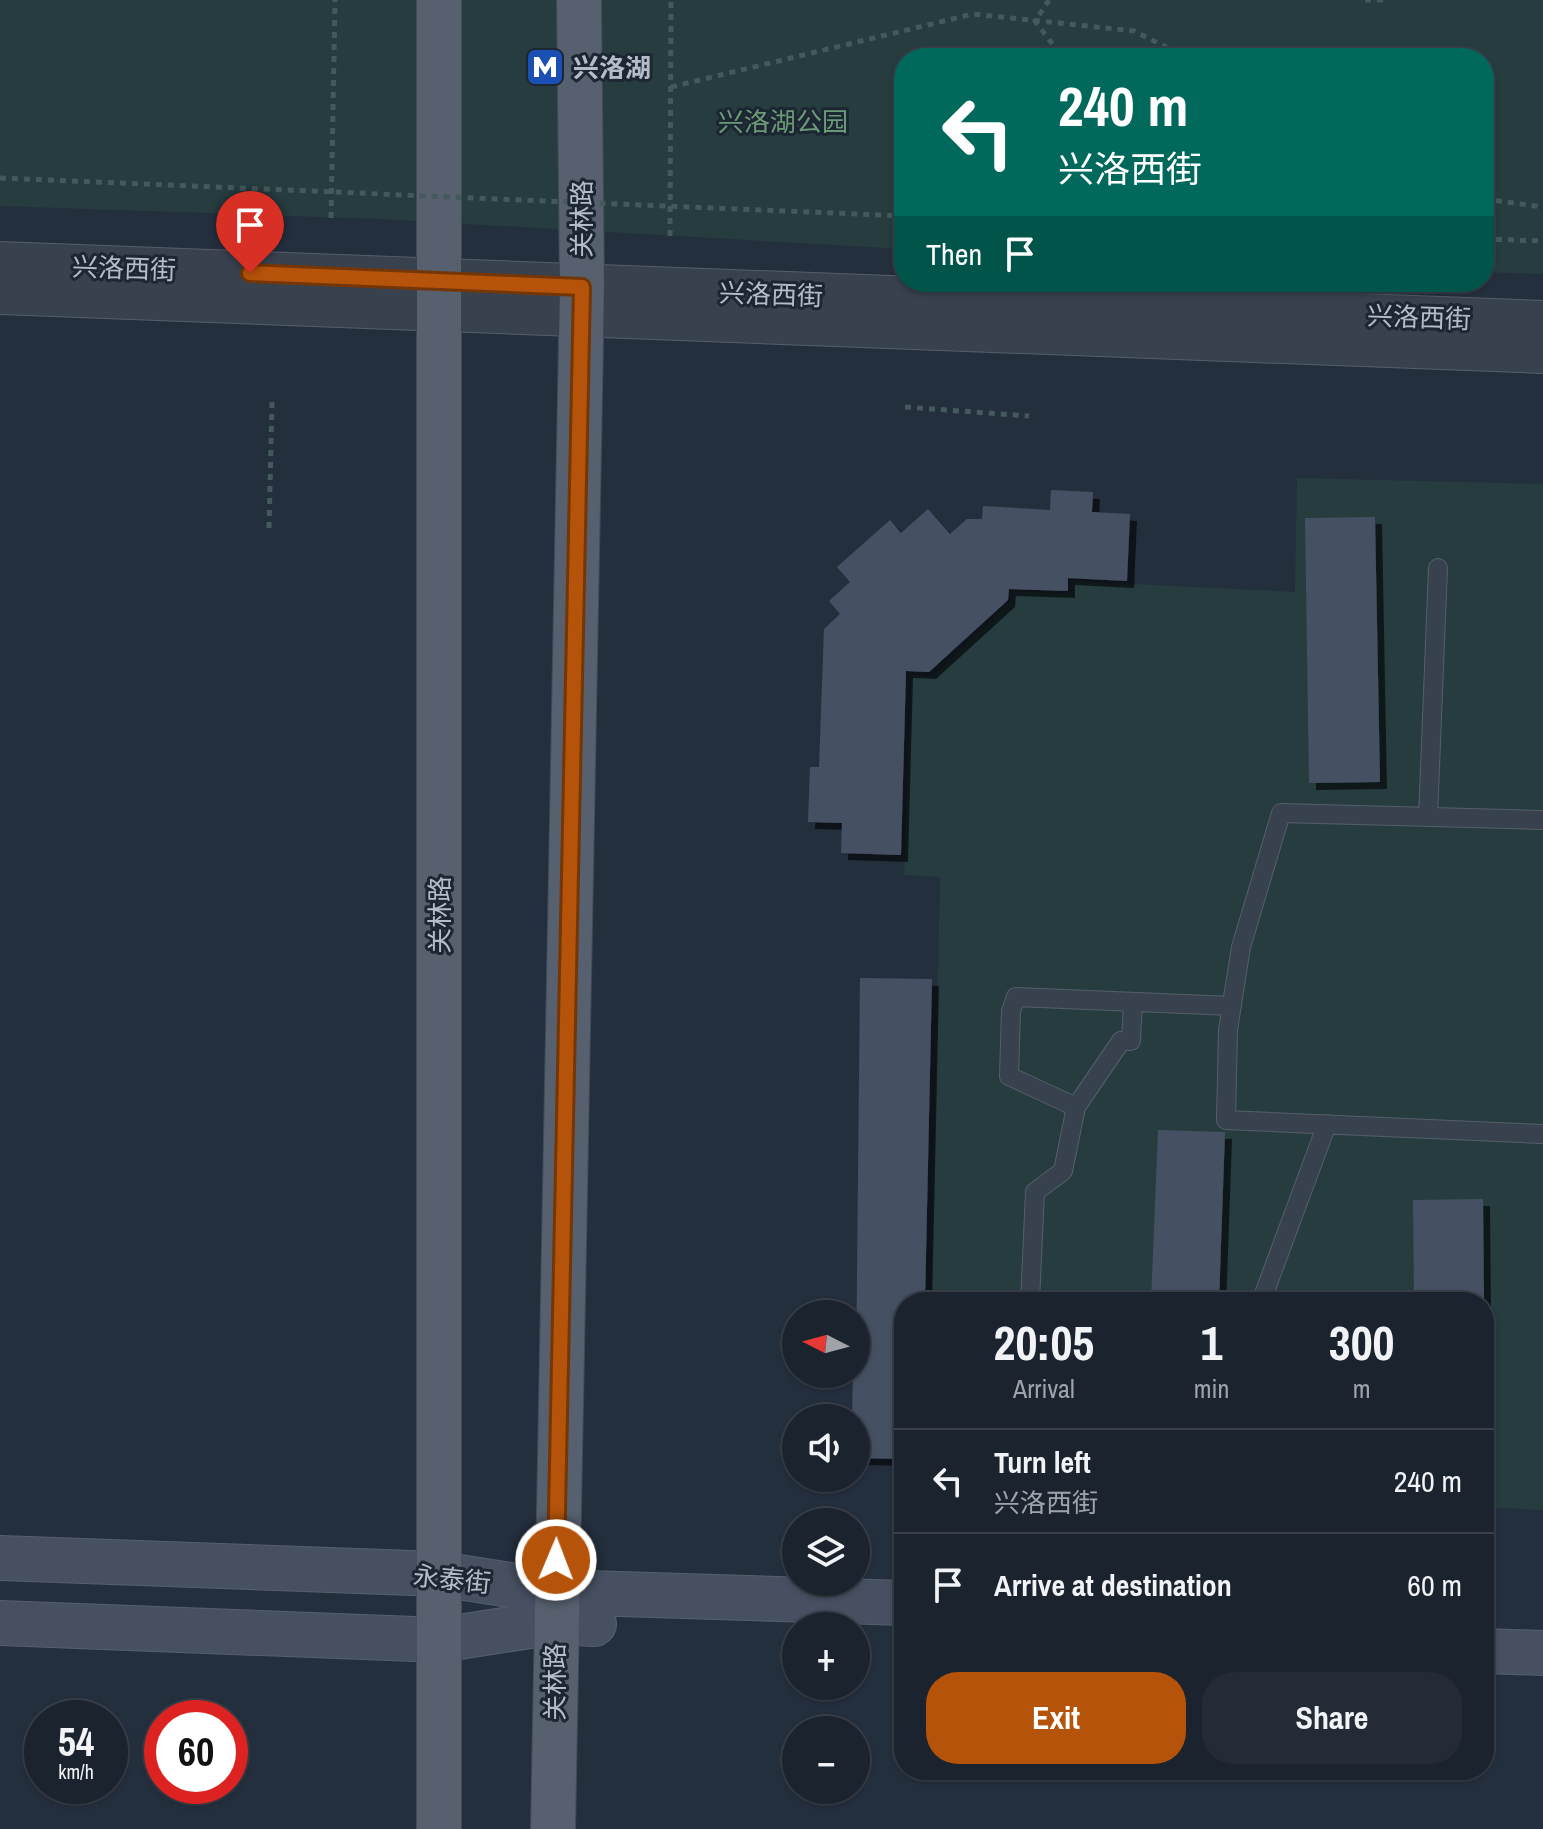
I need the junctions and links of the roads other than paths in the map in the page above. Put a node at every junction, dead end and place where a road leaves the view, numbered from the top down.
1 (439, 0) edge
2 (579, 0) edge
3 (0, 263) edge
4 (0, 293) edge
5 (438, 296) junction
6 (582, 302) junction
7 (1543, 322) edge
8 (1543, 352) edge
9 (1438, 568) dead end
10 (1428, 817) junction
11 (1543, 820) edge
12 (1133, 1002) junction
13 (1232, 1006) junction
14 (1076, 1107) junction
15 (1327, 1124) junction
16 (1543, 1134) edge
17 (1030, 1292) edge
18 (1265, 1292) edge
19 (0, 1558) edge
20 (440, 1574) junction
21 (894, 1603) edge
22 (555, 1607) junction
23 (1494, 1621) edge
24 (1543, 1622) edge
25 (0, 1623) edge
26 (782, 1629) edge
27 (870, 1632) edge
28 (894, 1633) edge
29 (440, 1640) junction
30 (1494, 1651) edge
31 (1543, 1653) edge
32 (439, 1829) edge
33 (553, 1829) edge

1 - 5 main road, 关林路
2 - 6 main road, 关林路
3 - 5 street, 兴洛西街
4 - 5 street, 兴洛西街
5 - 6 street, 兴洛西街
5 - 20 main road, 关林路
6 - 7 street, 兴洛西街
6 - 8 street, 兴洛西街
6 - 22 main road, 关林路
9 - 10 lane
10 - 11 lane
10 - 13 lane
12 - 13 lane
12 - 14 lane
12 - 14 lane
13 - 15 lane
14 - 17 lane
15 - 16 lane
15 - 18 lane
19 - 20 main road, 永泰街
20 - 22 main road, 永泰街
20 - 29 main road, 关林路
21 - 22 main road, 永泰街
22 - 26 main road, 永泰街
22 - 29 main road, 永泰街
22 - 33 main road, 关林路
23 - 24 main road
25 - 29 main road, 永泰街
27 - 28 main road
29 - 32 main road, 关林路
30 - 31 main road

